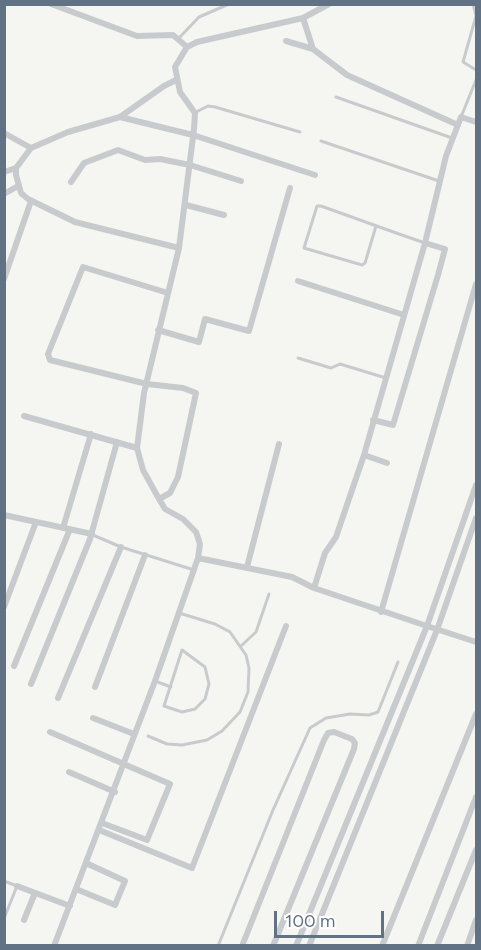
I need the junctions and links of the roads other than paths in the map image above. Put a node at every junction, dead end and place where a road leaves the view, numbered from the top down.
1 (51, 4) edge
2 (328, 4) edge
3 (474, 4) edge
4 (225, 5) edge
5 (303, 18) junction
6 (180, 38) junction
7 (286, 41) dead end
8 (187, 47) junction
9 (313, 49) junction
10 (477, 70) edge
11 (176, 80) junction
12 (477, 81) edge
13 (336, 97) dead end
14 (195, 113) junction
15 (120, 117) junction
16 (461, 117) junction
17 (477, 122) edge
18 (458, 125) junction
19 (300, 132) dead end
20 (4, 133) edge
21 (193, 135) junction
22 (452, 138) junction
23 (321, 141) dead end
24 (31, 148) junction
25 (190, 165) junction
26 (16, 168) junction
27 (4, 172) edge
28 (315, 175) dead end
29 (241, 181) dead end
30 (439, 181) junction
31 (71, 182) dead end
32 (18, 186) junction
33 (290, 188) dead end
34 (4, 194) edge
35 (31, 201) junction
36 (186, 205) junction
37 (224, 215) dead end
38 (376, 226) junction
39 (425, 243) junction
40 (179, 248) junction
41 (4, 279) edge
42 (298, 281) dead end
43 (477, 284) edge
44 (168, 293) junction
45 (473, 308) edge
46 (404, 315) junction
47 (158, 330) junction
48 (298, 358) dead end
49 (387, 379) junction
50 (147, 384) junction
51 (24, 416) dead end
52 (373, 420) junction
53 (91, 434) junction
54 (117, 442) junction
55 (279, 444) dead end
56 (136, 447) junction
57 (364, 455) junction
58 (387, 463) dead end
59 (477, 485) edge
60 (159, 500) junction
61 (4, 515) edge
62 (477, 518) edge
63 (36, 522) junction
64 (67, 528) junction
65 (92, 534) junction
66 (121, 547) junction
67 (145, 555) junction
68 (198, 558) junction
69 (247, 567) junction
70 (194, 570) junction
71 (314, 588) junction
72 (269, 594) dead end
73 (5, 603) edge
74 (381, 612) junction
75 (179, 613) junction
76 (427, 626) junction
77 (286, 627) dead end
78 (437, 630) junction
79 (477, 642) edge
80 (241, 646) junction
81 (398, 662) dead end
82 (14, 666) dead end
83 (155, 681) junction
84 (31, 684) dead end
85 (96, 687) dead end
86 (171, 687) junction
87 (58, 698) dead end
88 (477, 714) edge
89 (93, 718) dead end
90 (50, 732) dead end
91 (134, 734) junction
92 (148, 736) dead end
93 (126, 763) junction
94 (69, 772) dead end
95 (115, 792) junction
96 (477, 797) edge
97 (102, 823) junction
98 (99, 830) junction
99 (477, 850) edge
100 (86, 863) junction
101 (4, 881) edge
102 (17, 886) junction
103 (76, 889) junction
104 (35, 893) junction
105 (69, 906) junction
106 (5, 915) edge
107 (24, 920) dead end
108 (477, 920) edge
109 (54, 945) edge
110 (218, 945) edge
111 (242, 945) edge
112 (273, 945) edge
113 (296, 945) edge
114 (309, 945) edge
115 (382, 945) edge
116 (418, 945) edge
117 (437, 945) edge
118 (467, 945) edge

1 - 6 street
2 - 5 street
3 - 10 lane
4 - 6 lane
5 - 8 street
5 - 9 street
6 - 8 street
7 - 9 street
8 - 11 street
9 - 18 street
11 - 14 street
11 - 15 street
12 - 16 lane
13 - 22 lane
14 - 19 lane
14 - 21 street
15 - 21 street
15 - 24 street
16 - 17 street
16 - 18 street
18 - 22 street
20 - 24 street
21 - 25 street
21 - 28 street
22 - 30 street
23 - 30 lane
24 - 26 street
25 - 29 street
25 - 31 street
25 - 36 street
26 - 27 street
26 - 32 street
30 - 39 street
32 - 34 street
32 - 35 street
33 - 47 street
35 - 40 street
35 - 41 street
36 - 37 street
36 - 40 street
38 - 38 lane
38 - 39 lane
39 - 46 street
39 - 52 street
40 - 44 street
42 - 46 street
43 - 45 street
44 - 47 street
44 - 50 street
45 - 74 street
46 - 49 street
47 - 50 street
48 - 49 lane
49 - 52 street
50 - 56 street
50 - 60 street
51 - 53 street
52 - 57 street
53 - 54 street
53 - 64 street
54 - 56 street
54 - 65 street
55 - 69 street
56 - 60 street
57 - 58 street
57 - 71 street
59 - 76 street
60 - 68 street
61 - 63 street
62 - 78 street
63 - 64 street
63 - 73 street
64 - 65 street
64 - 82 street
65 - 66 lane
65 - 84 street
66 - 67 lane
66 - 87 street
67 - 70 lane
67 - 85 street
68 - 69 street
68 - 70 street
69 - 71 street
70 - 75 street
71 - 74 street
72 - 80 lane
74 - 76 street
75 - 80 lane
75 - 83 street
76 - 78 street
76 - 113 street
77 - 98 street
78 - 79 street
78 - 114 street
80 - 92 lane
81 - 110 lane
83 - 86 lane
83 - 91 street
86 - 86 lane
88 - 115 street
89 - 91 street
90 - 93 street
91 - 93 street
93 - 95 street
93 - 97 street
94 - 95 street
95 - 97 street
96 - 116 street
97 - 98 street
98 - 100 street
99 - 117 street
100 - 103 street
100 - 103 street
101 - 102 lane
102 - 104 street
102 - 106 lane
103 - 105 street
104 - 105 street
104 - 107 street
105 - 109 street
108 - 118 street
111 - 112 street

